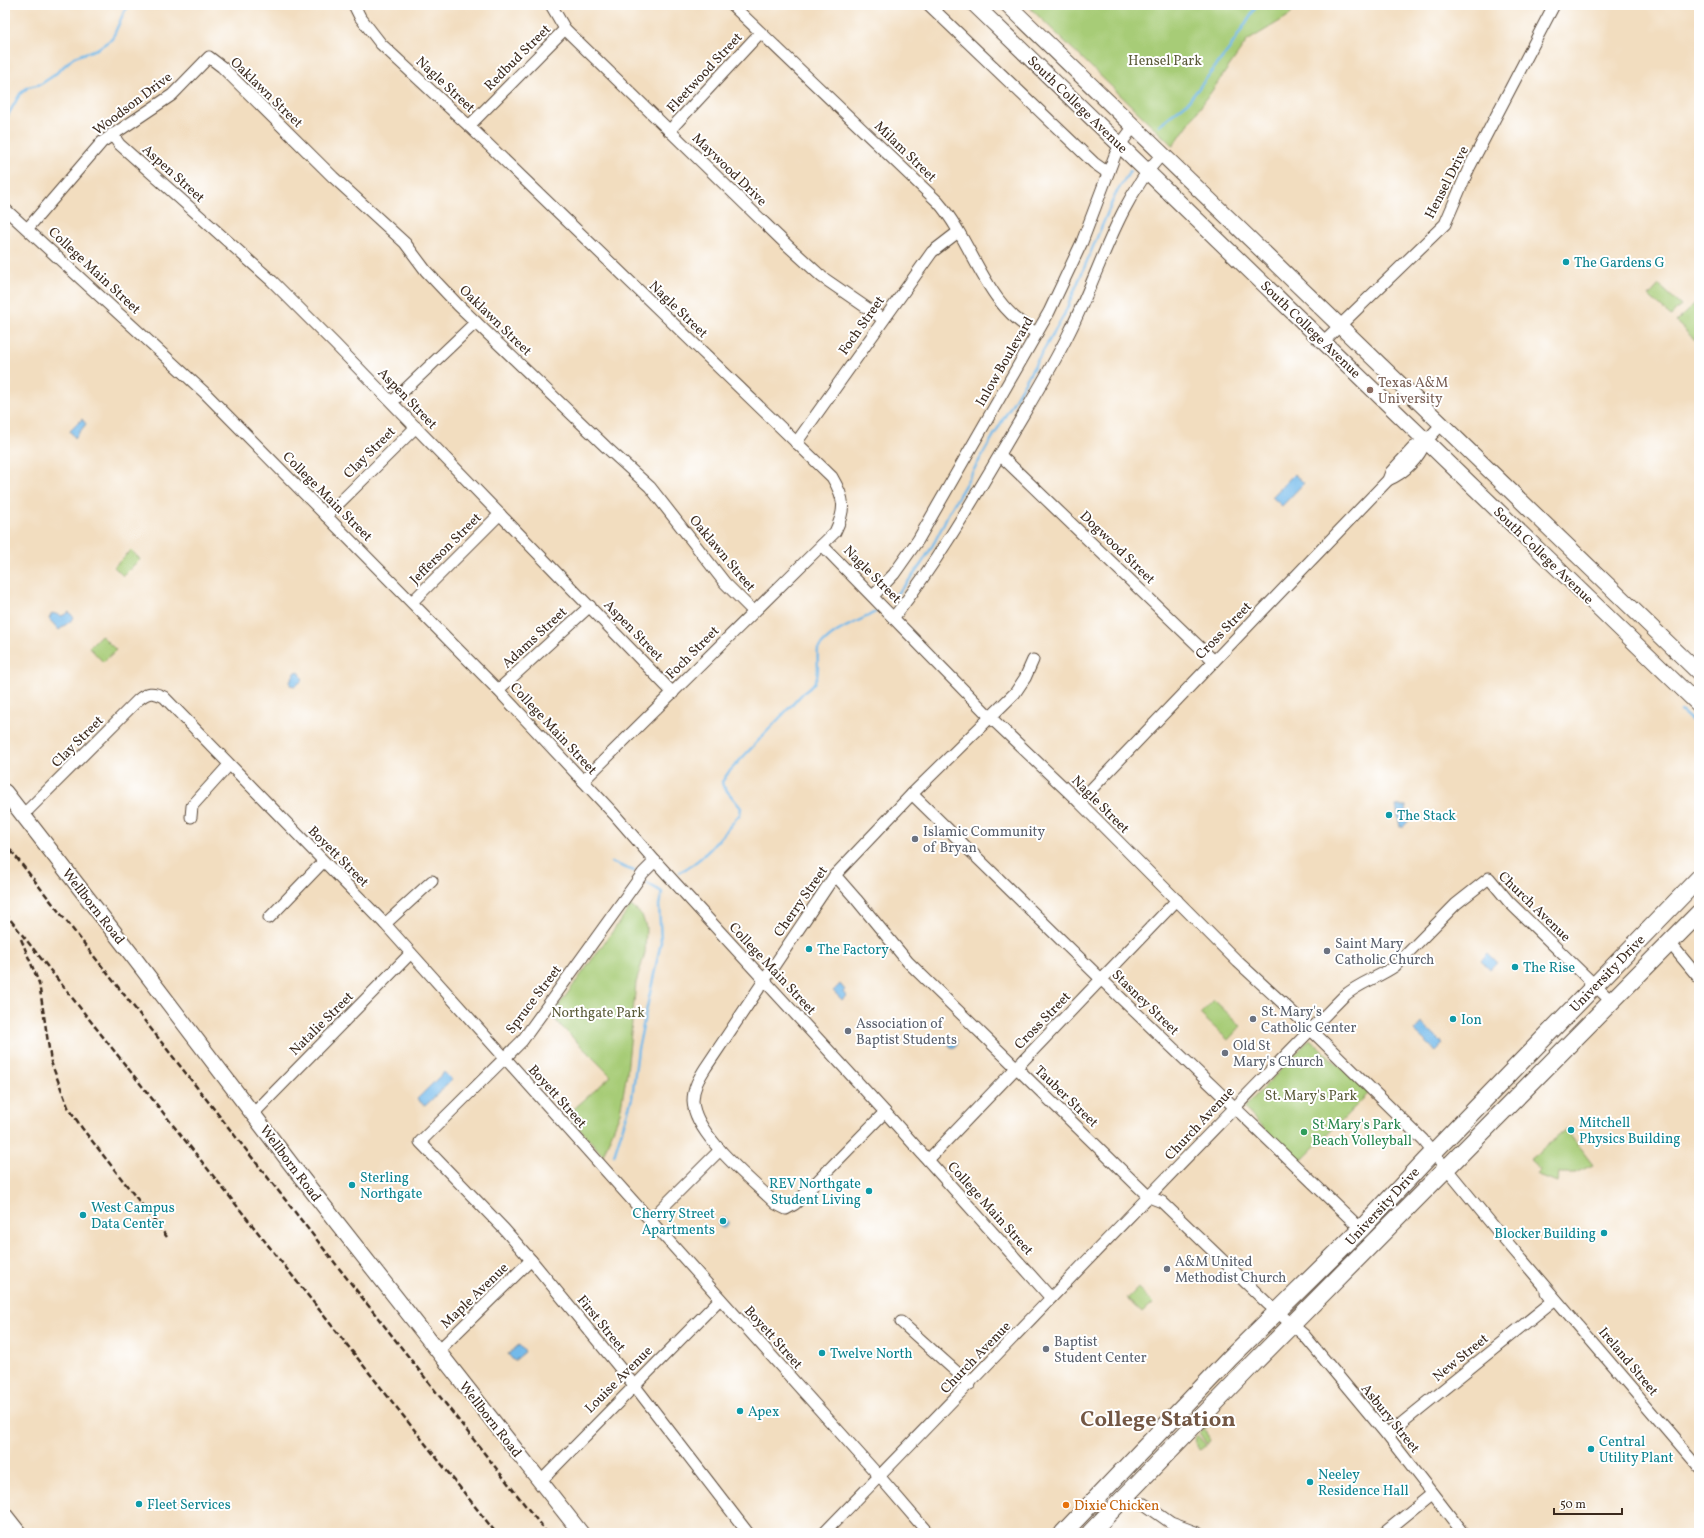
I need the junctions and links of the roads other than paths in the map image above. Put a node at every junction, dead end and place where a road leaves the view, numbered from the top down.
1 (354, 5) edge
2 (551, 5) edge
3 (732, 5) edge
4 (929, 5) edge
5 (975, 5) edge
6 (1008, 5) edge
7 (1554, 5) edge
8 (565, 29) junction
9 (760, 34) junction
10 (209, 57) joint
11 (469, 126) junction
12 (1134, 126) junction
13 (669, 131) junction
14 (112, 134) junction
15 (1120, 145) junction
16 (1162, 154) junction
17 (1148, 170) junction
18 (1108, 173) junction
19 (5, 209) edge
20 (28, 228) junction
21 (958, 232) junction
22 (1249, 238) junction
23 (1234, 254) junction
24 (883, 319) junction
25 (476, 322) junction
26 (1339, 325) junction
27 (1037, 333) junction
28 (1324, 342) junction
29 (392, 402) junction
30 (1442, 424) junction
31 (416, 427) junction
32 (1426, 441) junction
33 (796, 443) junction
34 (1000, 455) junction
35 (500, 514) junction
36 (326, 516) junction
37 (822, 545) junction
38 (1604, 581) junction
39 (873, 596) junction
40 (1588, 597) junction
41 (412, 602) junction
42 (590, 606) junction
43 (754, 612) junction
44 (894, 617) junction
45 (1033, 660) dead end
46 (1214, 661) junction
47 (1699, 673) edge
48 (498, 690) junction
49 (153, 692) joint
50 (673, 693) junction
51 (1699, 704) edge
52 (990, 717) junction
53 (229, 765) junction
54 (584, 781) junction
55 (5, 792) edge
56 (912, 794) junction
57 (1079, 802) junction
58 (23, 815) junction
59 (191, 816) dead end
60 (655, 861) junction
61 (323, 862) junction
62 (835, 875) junction
63 (1699, 878) edge
64 (432, 881) dead end
65 (1177, 900) junction
66 (1699, 913) edge
67 (269, 918) dead end
68 (385, 924) junction
69 (1670, 942) junction
70 (410, 954) junction
71 (1699, 978) edge
72 (1101, 979) junction
73 (764, 980) junction
74 (1594, 985) junction
75 (1612, 1002) junction
76 (1311, 1030) junction
77 (505, 1059) junction
78 (1016, 1068) junction
79 (1235, 1107) junction
80 (885, 1112) junction
81 (253, 1114) junction
82 (420, 1142) joint
83 (720, 1150) junction
84 (1434, 1152) junction
85 (928, 1160) junction
86 (1446, 1168) junction
87 (1149, 1197) junction
88 (650, 1220) junction
89 (1361, 1229) junction
90 (531, 1260) junction
91 (1535, 1274) junction
92 (1051, 1298) junction
93 (720, 1299) junction
94 (1553, 1302) joint
95 (1277, 1312) junction
96 (901, 1322) dead end
97 (1292, 1325) junction
98 (438, 1351) junction
99 (970, 1384) junction
100 (634, 1385) junction
101 (1386, 1435) junction
102 (1699, 1467) edge
103 (879, 1476) junction
104 (540, 1482) junction
105 (1432, 1494) junction
106 (1119, 1502) junction
107 (5, 1514) edge
108 (20, 1533) edge
109 (581, 1533) edge
110 (748, 1533) edge
111 (824, 1533) edge
112 (928, 1533) edge
113 (1063, 1533) edge
114 (1090, 1533) edge
115 (1198, 1533) edge
116 (1384, 1533) edge
117 (1463, 1533) edge

1 - 11 street, Nagle Street
2 - 8 street, Redbud Street
3 - 9 street, Milam Street
4 - 18 street
5 - 15 main road, South College Avenue
6 - 12 main road, South College Avenue
7 - 26 street, Hensel Drive
8 - 11 street, Redbud Street
8 - 13 street, Maywood Drive
9 - 13 street, Fleetwood Street
9 - 21 street, Milam Street
10 - 14 street, Woodson Drive
10 - 25 street, Oaklawn Street
11 - 33 street, Nagle Street
12 - 15 street, Inlow Boulevard
12 - 16 main road, South College Avenue
13 - 24 street, Maywood Drive
14 - 20 street, Woodson Drive
14 - 29 street, Aspen Street
15 - 17 main road, South College Avenue
15 - 18 street, Inlow Boulevard
16 - 17 street
16 - 22 main road, South College Avenue
17 - 23 main road, South College Avenue
17 - 34 street
18 - 27 street, Inlow Boulevard
19 - 20 street, College Main Street
20 - 36 street, College Main Street
21 - 24 street, Foch Street
21 - 27 street, Milam Street
22 - 23 main road
22 - 26 main road, South College Avenue
23 - 28 main road, South College Avenue
24 - 33 street, Foch Street
25 - 29 street
25 - 43 street, Oaklawn Street
26 - 28 street, Hensel Drive
26 - 30 main road, South College Avenue
27 - 39 street, Inlow Boulevard
28 - 32 main road, South College Avenue
29 - 31 street, Aspen Street
30 - 32 street, Cross Street
30 - 38 main road, South College Avenue
31 - 35 street, Aspen Street
31 - 36 street, Clay Street
32 - 40 main road, South College Avenue
32 - 46 street, Cross Street
33 - 37 street, Nagle Street
34 - 44 street
34 - 46 street, Dogwood Street
35 - 41 street, Jefferson Street
35 - 42 street, Aspen Street
36 - 41 street, College Main Street
37 - 39 street, Nagle Street
37 - 43 street, Foch Street
38 - 40 main road
38 - 47 main road, South College Avenue
39 - 44 street, Nagle Street
40 - 51 main road, South College Avenue
41 - 48 street, College Main Street
42 - 48 street, Adams Street
42 - 50 street, Aspen Street
43 - 50 street, Foch Street
44 - 52 street, Nagle Street
45 - 52 street, Cherry Street
46 - 57 street, Cross Street
48 - 54 street, College Main Street
49 - 53 street, Boyett Street
49 - 58 street, Clay Street
50 - 54 street, Foch Street
52 - 56 street, Cherry Street
52 - 57 street, Nagle Street
53 - 59 street
53 - 61 street, Boyett Street
54 - 60 street, College Main Street
55 - 58 main road, Wellborn Road
56 - 62 street, Cherry Street
56 - 72 street, Stasney Street
57 - 65 street, Nagle Street
58 - 81 main road, Wellborn Road
60 - 73 street, College Main Street
60 - 77 street, Spruce Street
61 - 67 street
61 - 68 street, Boyett Street
62 - 73 street, Cherry Street
62 - 78 street, Tauber Street
63 - 74 main road, University Drive
64 - 68 street
65 - 72 street, Cross Street
65 - 76 street, Nagle Street
66 - 69 main road, University Drive
68 - 70 street, Boyett Street
69 - 71 street
69 - 75 main road, University Drive
70 - 77 street, Boyett Street
70 - 81 street, Natalie Street
72 - 78 street, Cross Street
72 - 79 street, Stasney Street
73 - 80 street, College Main Street
73 - 83 street, Cherry Street
74 - 75 street, Church Avenue
74 - 76 street, Church Avenue
74 - 84 main road, University Drive
75 - 86 main road, University Drive
76 - 79 street, Church Avenue
76 - 84 street, Nagle Street
77 - 82 street, Spruce Street
77 - 88 street, Boyett Street
78 - 85 street, Cross Street
78 - 87 street, Tauber Street
79 - 87 street, Church Avenue
79 - 89 street, Stasney Street
80 - 83 street, Cherry Street
80 - 85 street, College Main Street
81 - 98 main road, Wellborn Road
82 - 90 street, First Street
83 - 88 street
84 - 86 street, Nagle Street
84 - 89 main road, University Drive
85 - 92 street, College Main Street
86 - 91 street, Ireland Street
86 - 97 main road, University Drive
87 - 92 street, Church Avenue
87 - 95 street, Tauber Street
88 - 93 street, Boyett Street
89 - 95 main road, University Drive
90 - 98 street, Maple Avenue
90 - 100 street, First Street
91 - 94 street, Ireland Street
91 - 102 street, Ireland Street
92 - 99 street, Church Avenue
93 - 100 street, Louise Avenue
93 - 103 street, Boyett Street
94 - 101 street, New Street
95 - 97 street, Tauber Street
95 - 113 main road, University Drive
96 - 99 street
97 - 101 street, Asbury Street
97 - 106 main road, University Drive
98 - 104 main road, Wellborn Road
99 - 103 street, Church Avenue
100 - 104 street, Louise Avenue
100 - 110 street, First Street
101 - 105 street, Asbury Street
103 - 111 street, Church Avenue
103 - 112 street, Boyett Street
104 - 109 main road, Wellborn Road
105 - 116 street
105 - 117 street, Asbury Street
106 - 114 main road, University Drive
106 - 115 street
107 - 108 street

